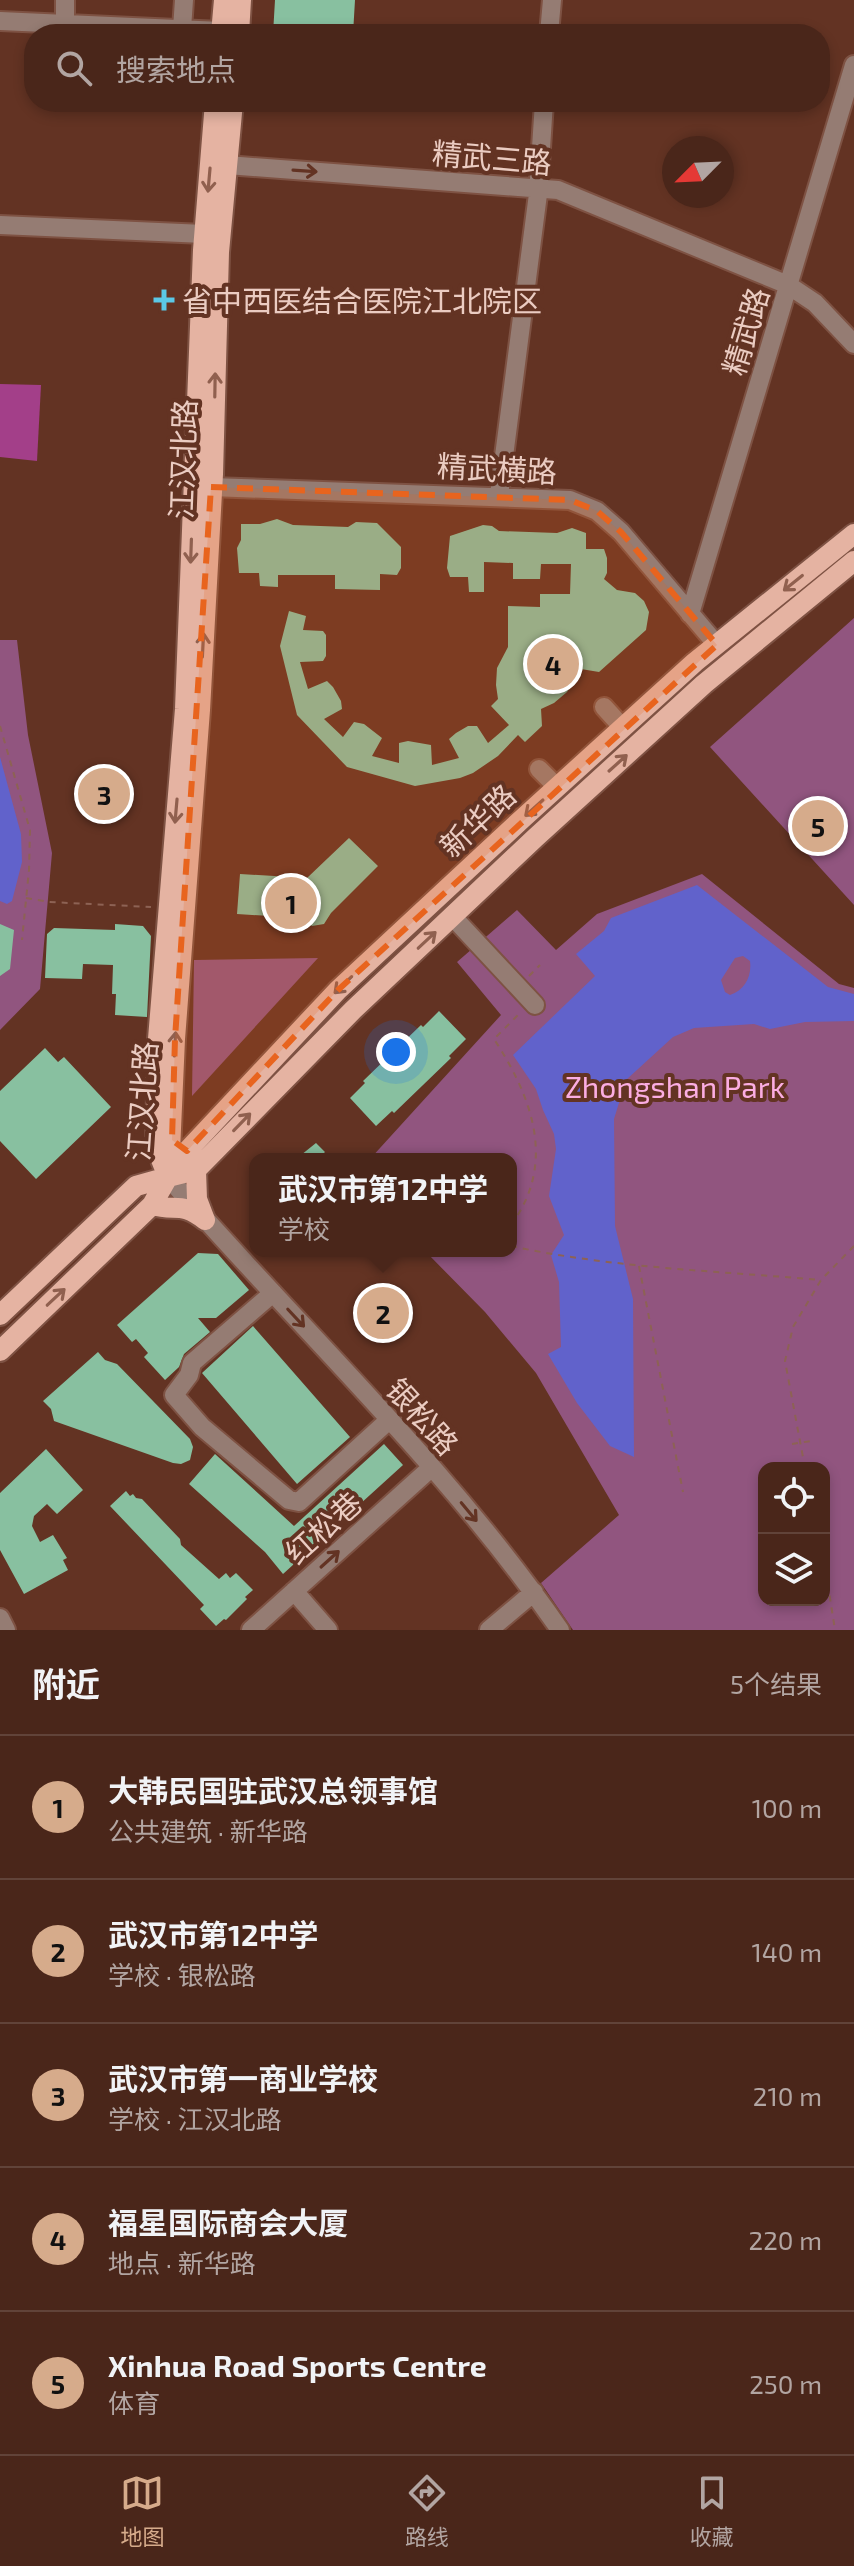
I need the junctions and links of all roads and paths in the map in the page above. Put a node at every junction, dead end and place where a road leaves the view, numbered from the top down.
1 (65, 0) edge
2 (184, 0) edge
3 (224, 0) edge
4 (241, 0) edge
5 (552, 0) edge
6 (0, 21) edge
7 (65, 24) joint
8 (182, 24) edge
9 (226, 24) edge
10 (231, 24) edge
11 (550, 24) edge
12 (854, 65) edge
13 (214, 112) edge
14 (232, 112) edge
15 (543, 112) edge
16 (227, 165) junction
17 (538, 187) junction
18 (0, 225) edge
19 (204, 234) junction
20 (788, 285) junction
21 (854, 344) edge
22 (211, 487) junction
23 (499, 495) junction
24 (854, 534) edge
25 (854, 561) edge
26 (690, 614) junction
27 (717, 645) junction
28 (604, 707) dead end
29 (0, 726) edge
30 (623, 728) junction
31 (539, 769) dead end
32 (557, 787) junction
33 (26, 898) junction
34 (168, 908) junction
35 (452, 916) junction
36 (22, 940) dead end
37 (525, 1004) joint
38 (172, 1146) junction
39 (196, 1170) junction
40 (168, 1177) junction
41 (136, 1186) junction
42 (152, 1205) junction
43 (517, 1216) edge
44 (205, 1220) junction
45 (854, 1246) edge
46 (517, 1247) edge
47 (639, 1265) junction
48 (821, 1280) junction
49 (273, 1293) junction
50 (0, 1315) edge
51 (0, 1351) edge
52 (389, 1420) junction
53 (811, 1441) dead end
54 (800, 1443) junction
55 (792, 1444) dead end
56 (804, 1462) edge
57 (432, 1467) junction
58 (683, 1492) dead end
59 (294, 1591) junction
60 (534, 1592) junction
61 (830, 1598) edge
62 (0, 1618) edge
63 (6, 1630) edge
64 (251, 1630) edge
65 (328, 1630) edge
66 (489, 1630) edge
67 (560, 1630) edge
68 (835, 1630) edge

1 - 7 street
2 - 8 street
3 - 9 main road
4 - 10 main road
5 - 11 street
6 - 7 street
12 - 20 street, 精武路
13 -> 19 main road, 江汉北路
14 - 16 main road, 江汉北路
15 - 17 street
16 -> 17 street, 精武三路
22 -> 16 main road, 江汉北路
17 - 20 street, 精武三路
17 - 23 street
18 - 19 street
19 -> 34 main road, 江汉北路
20 - 21 street, 精武三路
20 - 26 street, 精武路
22 - 23 street, 精武横路
38 -> 22 main road, 江汉北路
23 - 26 street, 精武横路
24 -> 27 main road, 新华路
35 -> 25 main road, 新华路
26 - 27 street, 精武横路
27 - 30 main road, 新华路
28 - 30 street
29 - 33 path
30 - 32 main road, 新华路
31 - 32 street
32 -> 38 main road, 新华路
33 - 34 path
33 - 36 path
34 - 38 main road, 江汉北路
35 - 37 street
39 -> 35 main road, 新华路
37 - 43 path
38 - 40 main road, 江汉北路
38 - 41 main road
39 - 40 main road
39 - 44 main road
40 - 41 main road
40 - 42 main road
40 - 44 street, 银松路
41 - 50 main road
42 - 44 main road
51 -> 42 main road
44 - 49 street, 银松路
45 - 48 path
46 - 47 path
47 - 48 path
47 - 58 path
48 - 54 path
49 -> 52 street, 银松路
49 - 52 street
52 - 57 street, 银松路
53 - 54 path
54 - 55 path
54 - 56 path
59 -> 57 street, 红松巷
57 -> 60 street, 银松路
59 - 64 street, 红松巷
59 - 65 street
60 - 66 street
60 - 67 street, 银松路
61 - 68 path
62 - 63 street

